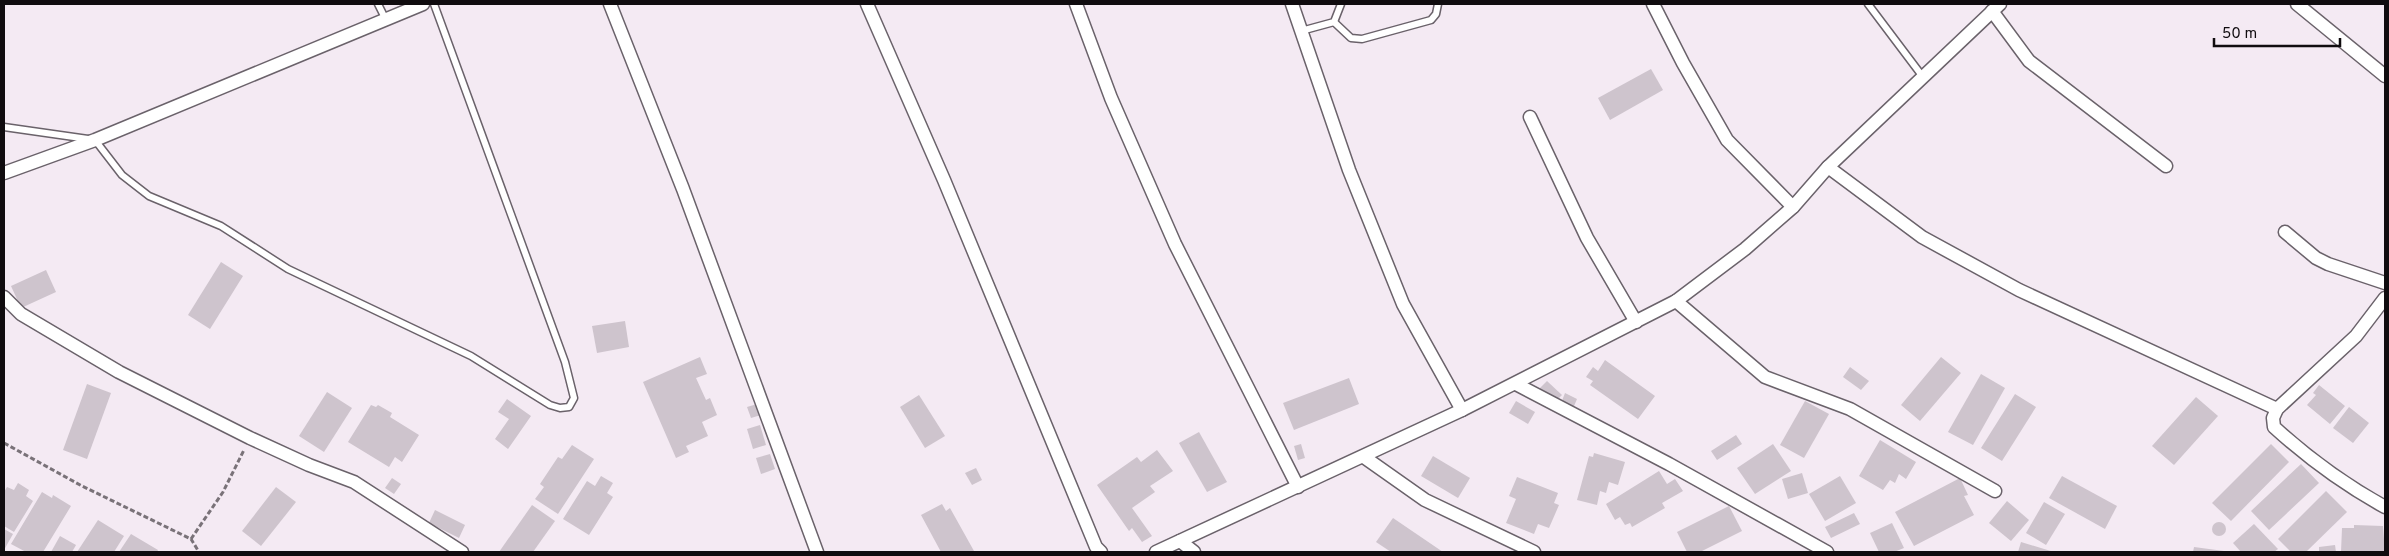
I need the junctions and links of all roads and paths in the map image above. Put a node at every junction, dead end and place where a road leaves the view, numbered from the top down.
1 (378, 4) edge
2 (423, 4) edge
3 (434, 4) edge
4 (610, 4) edge
5 (867, 4) edge
6 (1076, 4) edge
7 (1292, 4) edge
8 (1341, 4) edge
9 (1438, 4) edge
10 (1653, 4) edge
11 (1868, 4) edge
12 (2297, 4) edge
13 (1996, 8) edge
14 (386, 20) junction
15 (1334, 22) junction
16 (1301, 31) junction
17 (2385, 76) edge
18 (1923, 77) junction
19 (1530, 117) dead end
20 (4, 127) edge
21 (95, 140) junction
22 (2166, 166) dead end
23 (1828, 167) junction
24 (4, 172) edge
25 (1793, 207) junction
26 (2286, 232) dead end
27 (2385, 284) edge
28 (4, 297) edge
29 (2385, 298) edge
30 (1676, 301) junction
31 (1636, 322) junction
32 (1516, 384) junction
33 (2277, 409) junction
34 (1462, 410) junction
35 (250, 438) junction
36 (4, 444) edge
37 (1364, 457) junction
38 (1298, 487) junction
39 (1995, 491) dead end
40 (2385, 507) edge
41 (191, 540) junction
42 (1180, 541) junction
43 (199, 552) edge
44 (462, 552) edge
45 (817, 552) edge
46 (1101, 552) edge
47 (1156, 552) edge
48 (1194, 552) edge
49 (1534, 552) edge
50 (1827, 552) edge

1 - 14 lane
2 - 14 street
3 - 21 lane
4 - 45 street
5 - 46 street
6 - 38 street
7 - 16 street
8 - 15 lane
9 - 15 lane
10 - 25 street
11 - 18 lane
12 - 17 street
13 - 18 street
13 - 22 street
14 - 21 street
15 - 16 lane
16 - 34 street
18 - 23 street
19 - 31 street
20 - 21 lane
21 - 24 street
23 - 25 street
23 - 33 street
25 - 30 street
26 - 27 street
28 - 35 street
29 - 33 street
30 - 31 street
30 - 39 street
31 - 32 street
32 - 34 street
32 - 50 street
33 - 40 street
34 - 37 street
35 - 41 path
35 - 44 street
36 - 41 path
37 - 38 street
37 - 49 street
38 - 42 street
41 - 43 path
42 - 47 street
42 - 48 street

